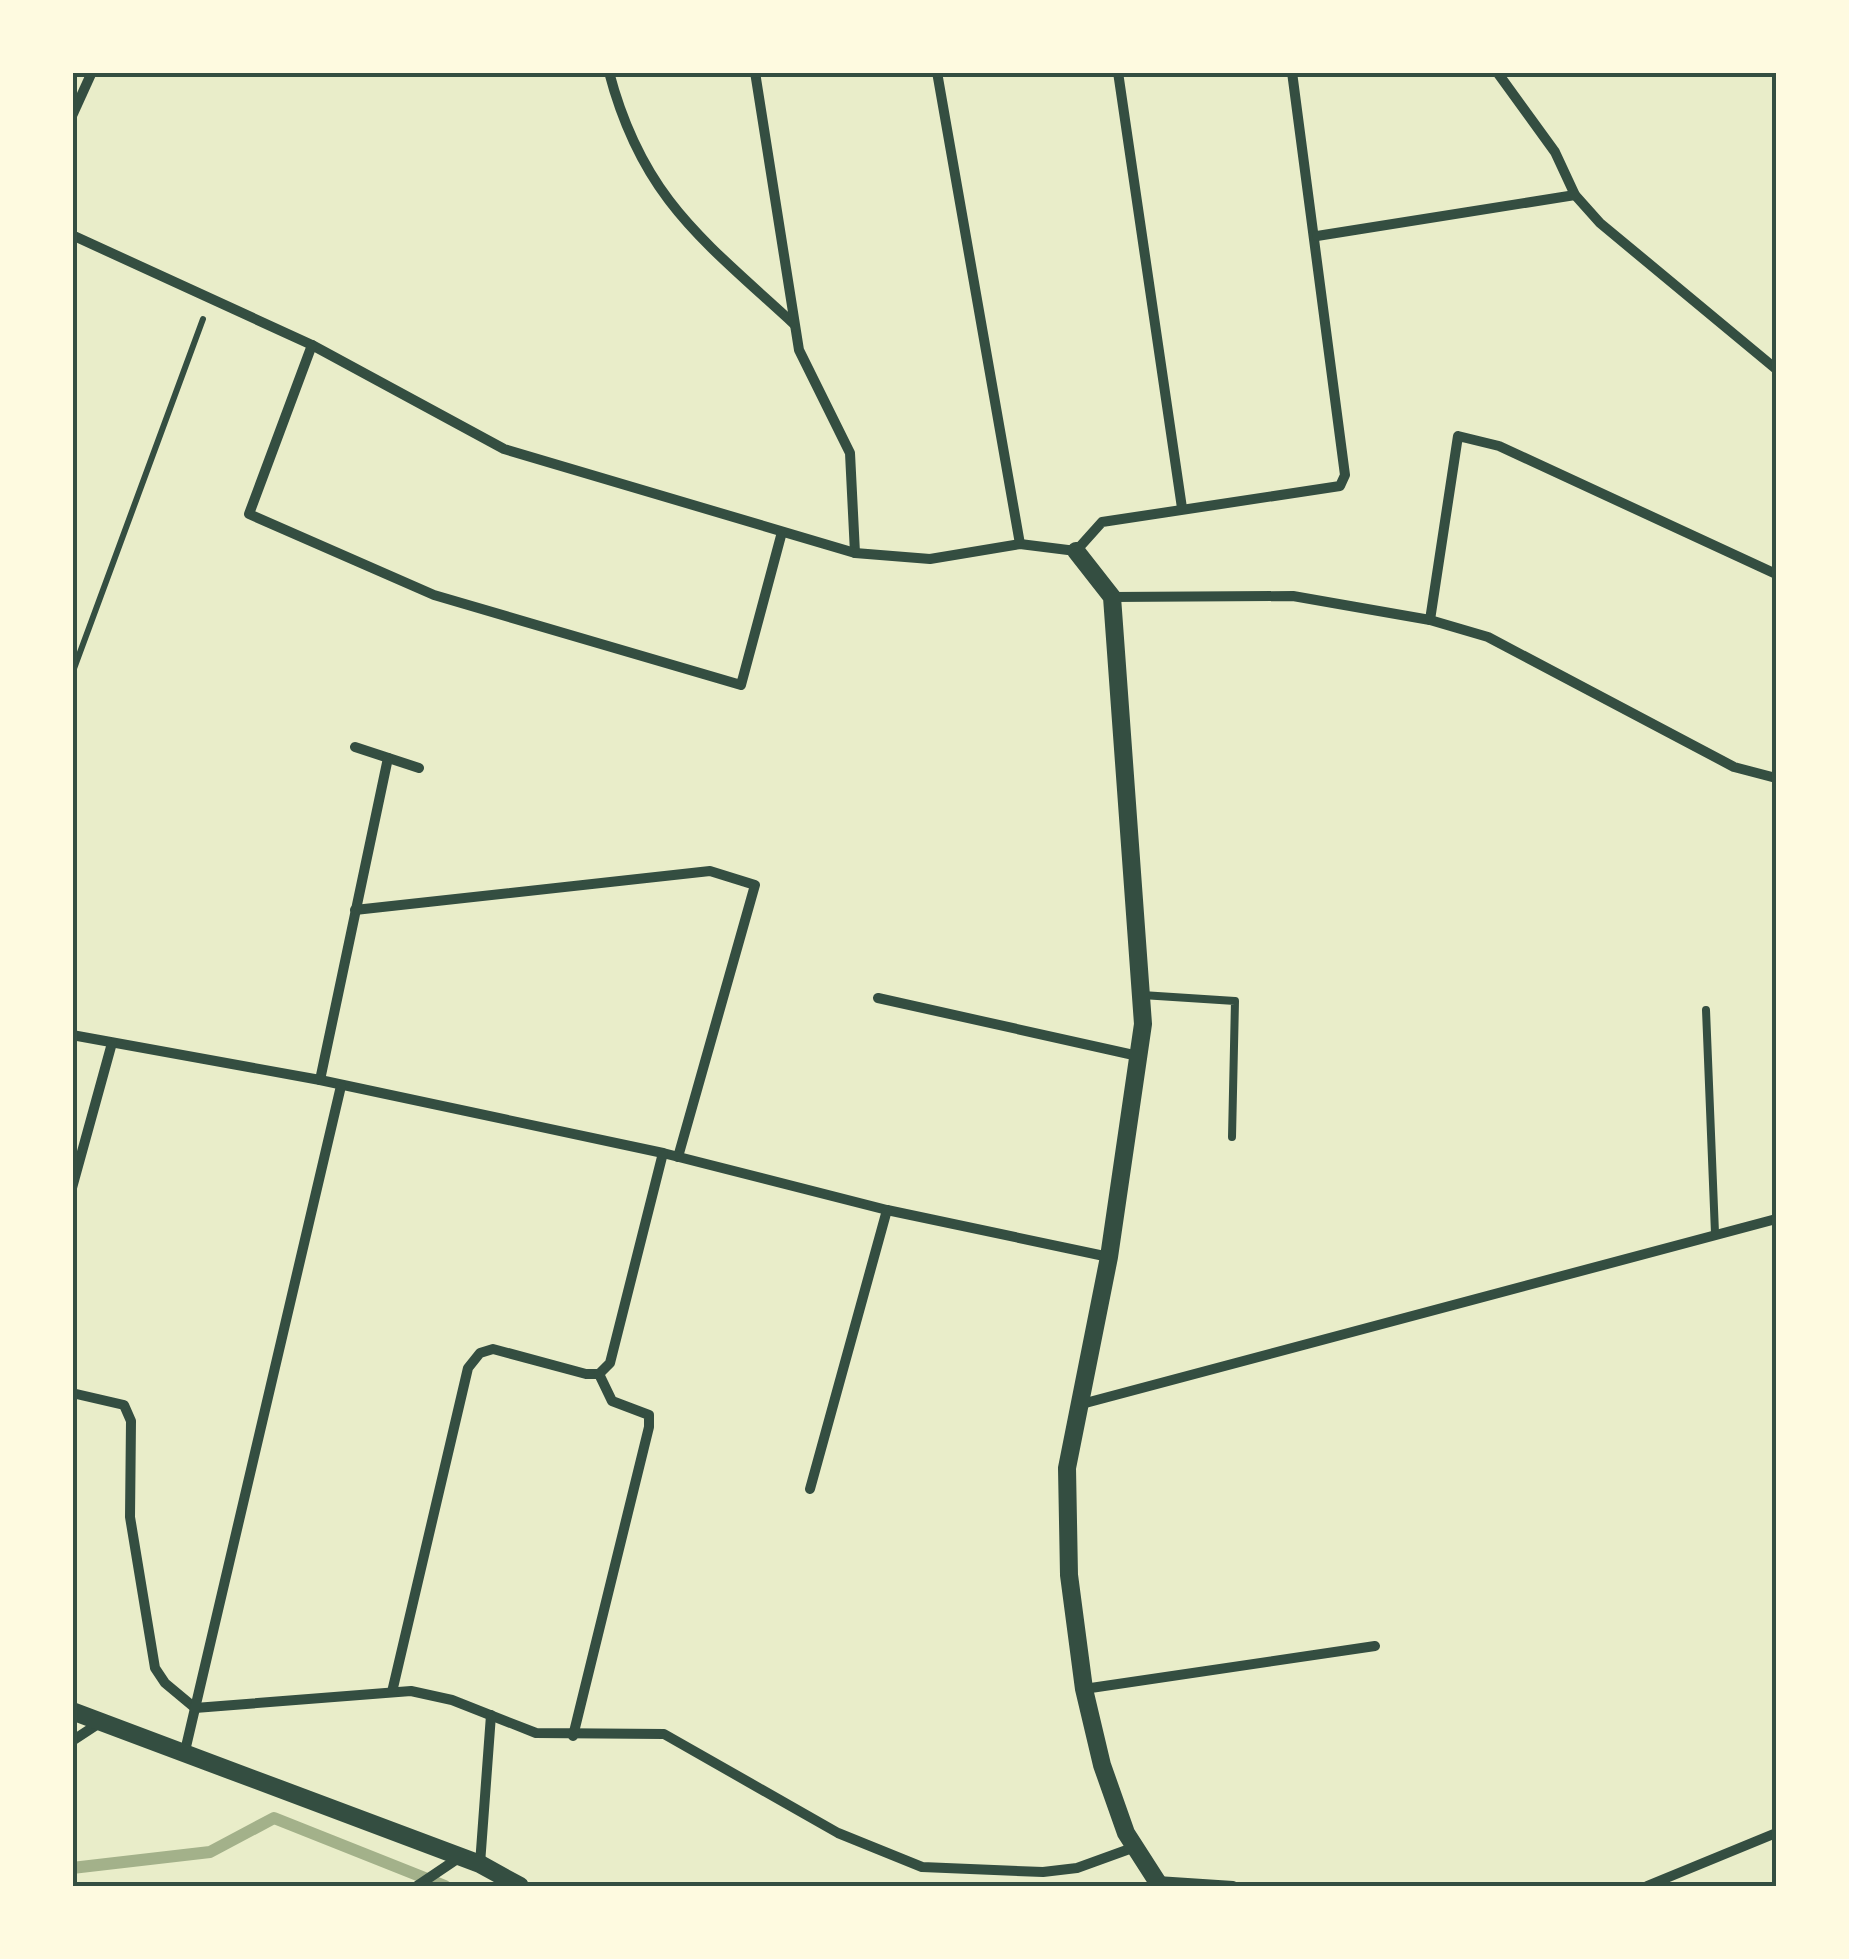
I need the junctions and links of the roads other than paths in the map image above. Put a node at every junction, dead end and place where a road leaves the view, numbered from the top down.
1 (92, 72) edge
2 (609, 72) edge
3 (756, 72) edge
4 (937, 72) edge
5 (1118, 72) edge
6 (1292, 72) edge
7 (1498, 72) edge
8 (72, 116) edge
9 (1575, 195) junction
10 (72, 235) edge
11 (1316, 236) junction
12 (794, 324) junction
13 (312, 345) junction
14 (1776, 369) edge
15 (1182, 508) junction
16 (782, 532) junction
17 (1020, 544) junction
18 (1076, 552) junction
19 (855, 553) junction
20 (1776, 574) edge
21 (1112, 597) junction
22 (1430, 620) junction
23 (355, 747) dead end
24 (388, 758) junction
25 (420, 768) dead end
26 (1776, 778) edge
27 (355, 910) junction
28 (1142, 996) junction
29 (878, 998) dead end
30 (1706, 1010) dead end
31 (72, 1035) edge
32 (112, 1043) junction
33 (1138, 1056) junction
34 (320, 1080) junction
35 (341, 1086) junction
36 (1232, 1137) dead end
37 (663, 1153) junction
38 (678, 1158) junction
39 (72, 1188) edge
40 (887, 1210) junction
41 (1776, 1219) edge
42 (1715, 1233) junction
43 (1109, 1257) junction
44 (599, 1374) junction
45 (72, 1392) edge
46 (1077, 1405) junction
47 (810, 1489) dead end
48 (1375, 1646) dead end
49 (1084, 1690) junction
50 (392, 1692) junction
51 (195, 1708) junction
52 (72, 1711) edge
53 (491, 1714) junction
54 (102, 1721) junction
55 (573, 1736) junction
56 (72, 1742) edge
57 (185, 1751) junction
58 (1776, 1833) edge
59 (1135, 1847) junction
60 (460, 1857) junction
61 (480, 1864) junction
62 (1158, 1884) edge
63 (417, 1886) edge
64 (520, 1886) edge
65 (1233, 1886) edge
66 (1647, 1886) edge

1 - 8 street
2 - 12 street
3 - 12 street
4 - 17 street
5 - 15 street
6 - 11 street
7 - 9 street
9 - 11 street
9 - 14 street
10 - 13 street
11 - 15 street
12 - 19 street
13 - 16 street
13 - 16 street
15 - 18 street
16 - 19 street
17 - 18 street
17 - 19 street
18 - 21 street
20 - 22 street
21 - 22 street
21 - 28 street
22 - 26 street
23 - 24 street
24 - 25 street
24 - 27 street
27 - 34 street
27 - 38 street
28 - 33 street
28 - 36 lane
29 - 33 street
30 - 42 lane
31 - 32 street
32 - 34 street
32 - 39 street
33 - 43 street
34 - 35 street
35 - 37 street
35 - 51 street
37 - 38 street
37 - 44 street
38 - 40 street
40 - 43 street
40 - 47 street
41 - 42 street
42 - 46 street
43 - 46 street
44 - 50 street
44 - 55 street
45 - 51 street
46 - 49 street
48 - 49 street
49 - 59 street
50 - 51 street
50 - 53 street
51 - 57 street
52 - 54 street
53 - 55 street
53 - 61 street
54 - 56 street
54 - 57 street
55 - 59 street
57 - 60 street
58 - 66 street
59 - 62 street
60 - 61 street
60 - 63 street
61 - 64 street
62 - 65 street

